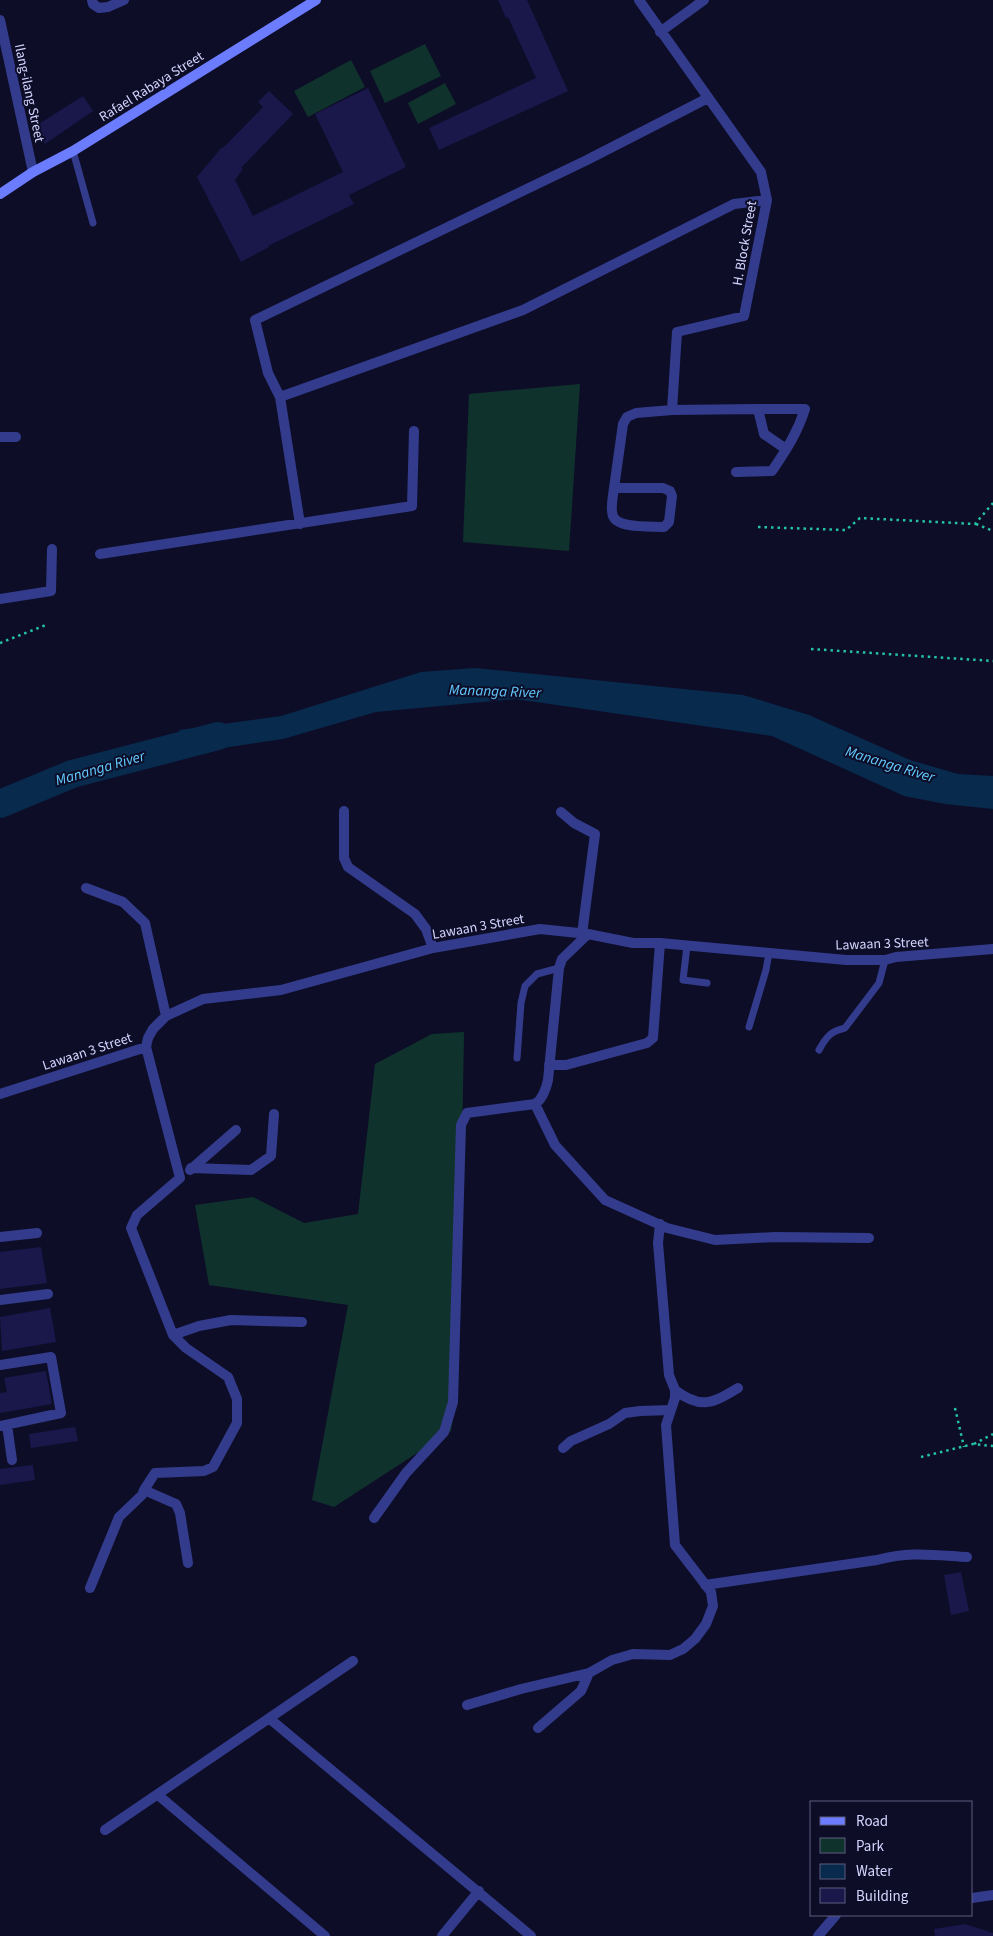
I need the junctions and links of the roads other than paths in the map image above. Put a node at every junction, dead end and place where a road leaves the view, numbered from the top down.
1 (92, 0) edge
2 (124, 0) edge
3 (316, 0) edge
4 (639, 0) edge
5 (704, 0) edge
6 (0, 20) edge
7 (660, 32) junction
8 (708, 98) junction
9 (73, 151) junction
10 (34, 172) junction
11 (0, 194) edge
12 (767, 200) junction
13 (93, 223) dead end
14 (280, 397) junction
15 (758, 409) junction
16 (672, 410) junction
17 (414, 431) dead end
18 (0, 437) edge
19 (16, 437) dead end
20 (786, 449) junction
21 (736, 472) dead end
22 (614, 488) junction
23 (300, 524) junction
24 (52, 549) dead end
25 (100, 554) dead end
26 (0, 599) edge
27 (344, 811) dead end
28 (560, 812) dead end
29 (86, 888) dead end
30 (585, 934) junction
31 (660, 943) junction
32 (687, 946) junction
33 (433, 948) junction
34 (993, 950) edge
35 (769, 952) junction
36 (885, 960) junction
37 (559, 968) junction
38 (707, 983) dead end
39 (166, 1016) junction
40 (749, 1027) dead end
41 (146, 1047) junction
42 (819, 1050) dead end
43 (517, 1058) dead end
44 (549, 1065) junction
45 (1, 1092) edge
46 (535, 1104) junction
47 (274, 1114) dead end
48 (236, 1130) dead end
49 (191, 1168) junction
50 (180, 1178) junction
51 (660, 1224) junction
52 (37, 1233) dead end
53 (0, 1238) edge
54 (869, 1238) dead end
55 (48, 1294) dead end
56 (0, 1300) edge
57 (302, 1322) dead end
58 (173, 1335) junction
59 (0, 1365) edge
60 (738, 1388) dead end
61 (675, 1390) junction
62 (671, 1410) junction
63 (3, 1425) edge
64 (563, 1448) dead end
65 (12, 1460) dead end
66 (144, 1490) junction
67 (374, 1518) dead end
68 (966, 1556) dead end
69 (188, 1563) dead end
70 (705, 1585) junction
71 (90, 1588) dead end
72 (353, 1661) dead end
73 (589, 1673) junction
74 (467, 1705) dead end
75 (270, 1719) junction
76 (538, 1728) dead end
77 (158, 1795) junction
78 (105, 1830) dead end
79 (479, 1892) junction
80 (993, 1895) edge
81 (973, 1898) edge
82 (835, 1916) edge
83 (325, 1936) edge
84 (442, 1936) edge
85 (531, 1936) edge
86 (818, 1936) edge

1 - 2 street
3 - 9 main road, Rafael Rabaya Street
4 - 7 street, H. Block Street
5 - 7 street
6 - 10 street, Ilang-ilang Street
7 - 8 street, H. Block Street
8 - 12 street, H. Block Street
8 - 14 street
9 - 10 main road, Rafael Rabaya Street
9 - 13 lane
10 - 11 main road, Rafael Rabaya Street
12 - 14 street
12 - 16 street, H. Block Street
14 - 23 street
15 - 16 street
15 - 20 street
15 - 20 street
16 - 22 street
17 - 23 street
18 - 19 street
20 - 21 street
22 - 22 street
23 - 25 street
24 - 26 street
27 - 33 street
28 - 30 street
29 - 39 street
30 - 31 street, Lawaan 3 Street
30 - 33 street, Lawaan 3 Street
30 - 37 street
31 - 32 street, Lawaan 3 Street
31 - 44 street
32 - 35 street, Lawaan 3 Street
32 - 38 lane
33 - 39 street, Lawaan 3 Street
34 - 36 street, Lawaan 3 Street
35 - 36 street, Lawaan 3 Street
35 - 40 lane
36 - 42 lane
37 - 43 lane
37 - 44 street
39 - 41 street, Lawaan 3 Street
41 - 45 street, Lawaan 3 Street
41 - 50 street
44 - 46 street
46 - 51 street
46 - 67 street
47 - 49 street
48 - 49 street
49 - 50 street
50 - 58 street
51 - 54 street
51 - 61 street
52 - 53 street
55 - 56 street
57 - 58 street
58 - 66 street
59 - 63 street
60 - 61 street
61 - 62 street
62 - 64 street
62 - 70 street
63 - 65 street
66 - 69 street
66 - 71 street
68 - 70 street
70 - 73 street
72 - 75 street
73 - 74 street
73 - 76 street
75 - 77 street
75 - 79 street
77 - 78 street
77 - 83 street
79 - 84 street
79 - 85 street
80 - 81 street
82 - 86 street

